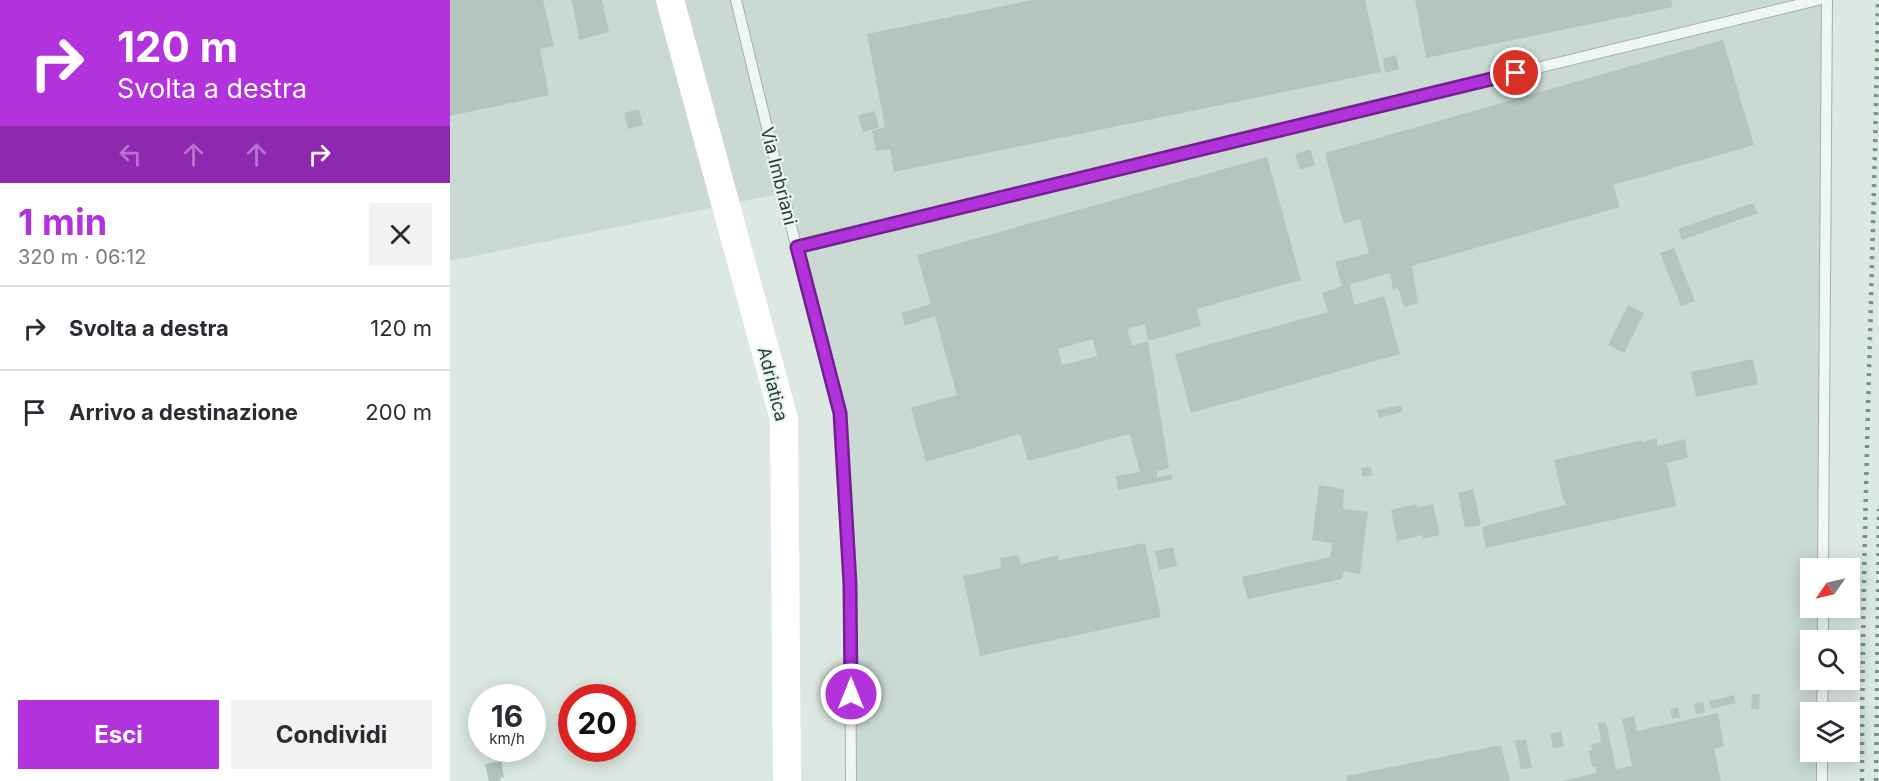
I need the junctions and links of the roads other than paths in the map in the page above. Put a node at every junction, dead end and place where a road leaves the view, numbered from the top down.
1 (670, 0) edge
2 (736, 0) edge
3 (1818, 0) edge
4 (1827, 0) edge
5 (797, 247) junction
6 (1823, 558) edge
7 (1822, 762) edge
8 (787, 781) edge
9 (851, 781) edge
10 (1822, 781) edge

1 - 8 main road, Adriatica
2 - 5 lane, Via Imbriani
3 - 5 lane
4 - 6 lane
5 - 9 lane, Via Imbriani
7 - 10 lane

